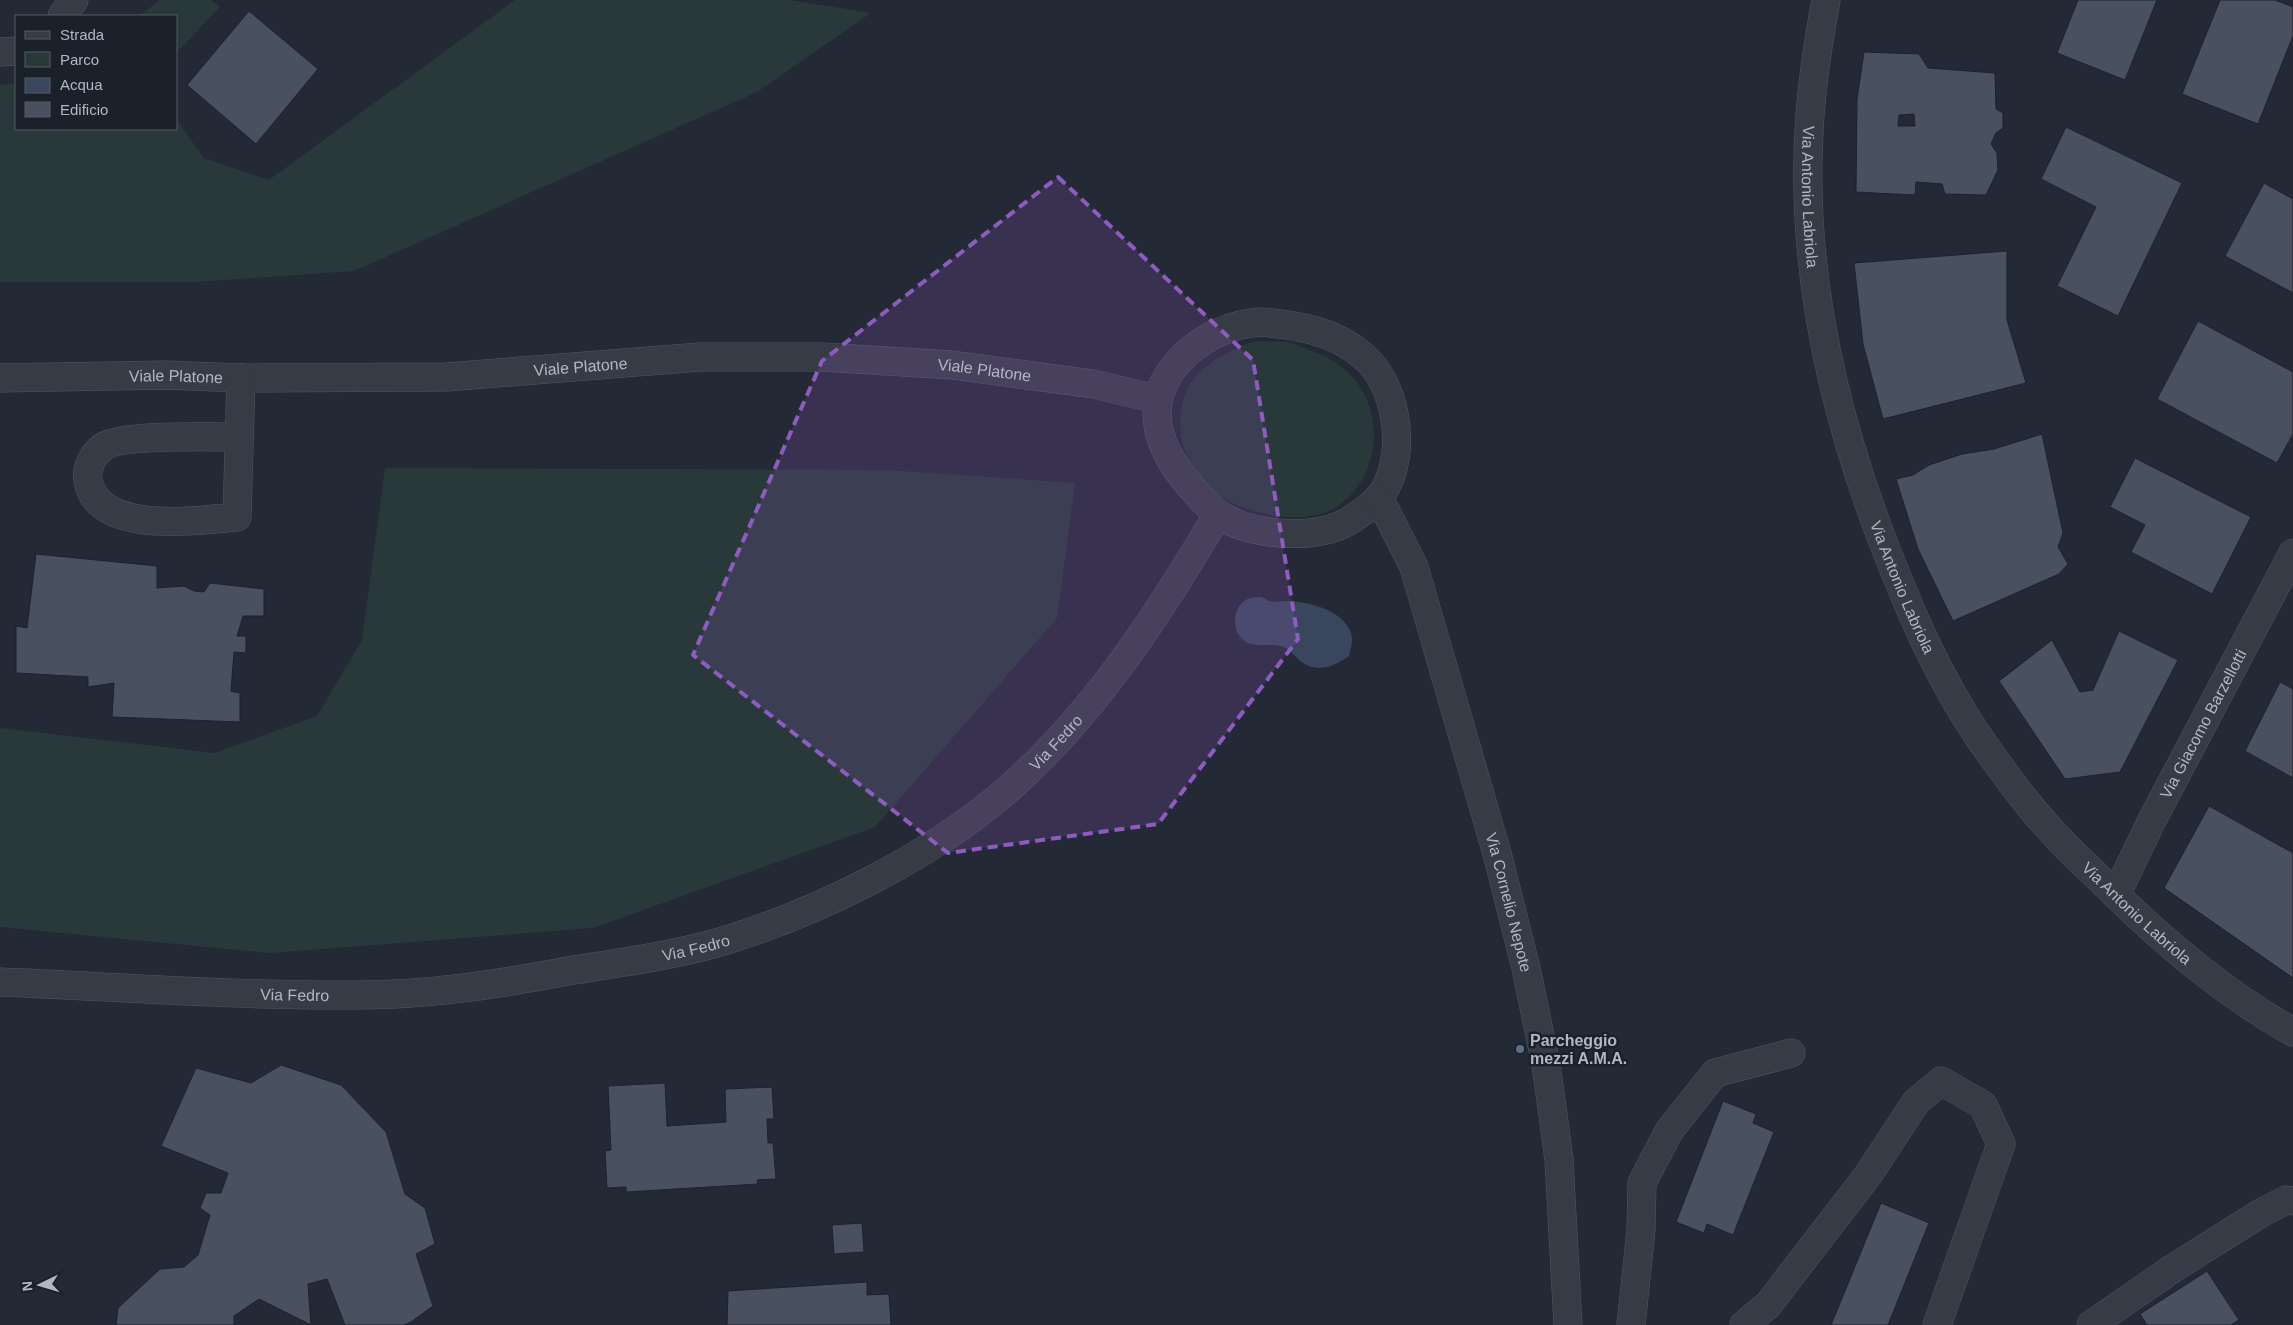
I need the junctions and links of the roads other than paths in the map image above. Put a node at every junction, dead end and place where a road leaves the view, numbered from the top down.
1 (74, 0) edge
2 (1826, 0) edge
3 (63, 15) edge
4 (15, 51) edge
5 (0, 52) edge
6 (0, 378) edge
7 (241, 378) junction
8 (1157, 399) junction
9 (239, 436) junction
10 (1378, 498) junction
11 (1218, 514) junction
12 (2293, 553) edge
13 (2116, 895) junction
14 (0, 982) edge
15 (2293, 1032) edge
16 (1791, 1053) dead end
17 (2293, 1201) edge
18 (1568, 1325) edge
19 (1631, 1325) edge
20 (1744, 1325) edge
21 (1937, 1325) edge
22 (2091, 1325) edge

1 - 3 street
2 - 13 street, Via Antonio Labriola
4 - 5 street
6 - 7 street, Viale Platone
7 - 8 street, Viale Platone
7 - 9 street
8 - 10 street
8 - 11 street
9 - 9 street
10 - 11 street
10 - 18 street, Via Cornelio Nepote
11 - 14 street, Via Fedro
12 - 13 street, Via Giacomo Barzellotti
13 - 15 street, Via Antonio Labriola
16 - 19 street
17 - 22 street
20 - 21 street

